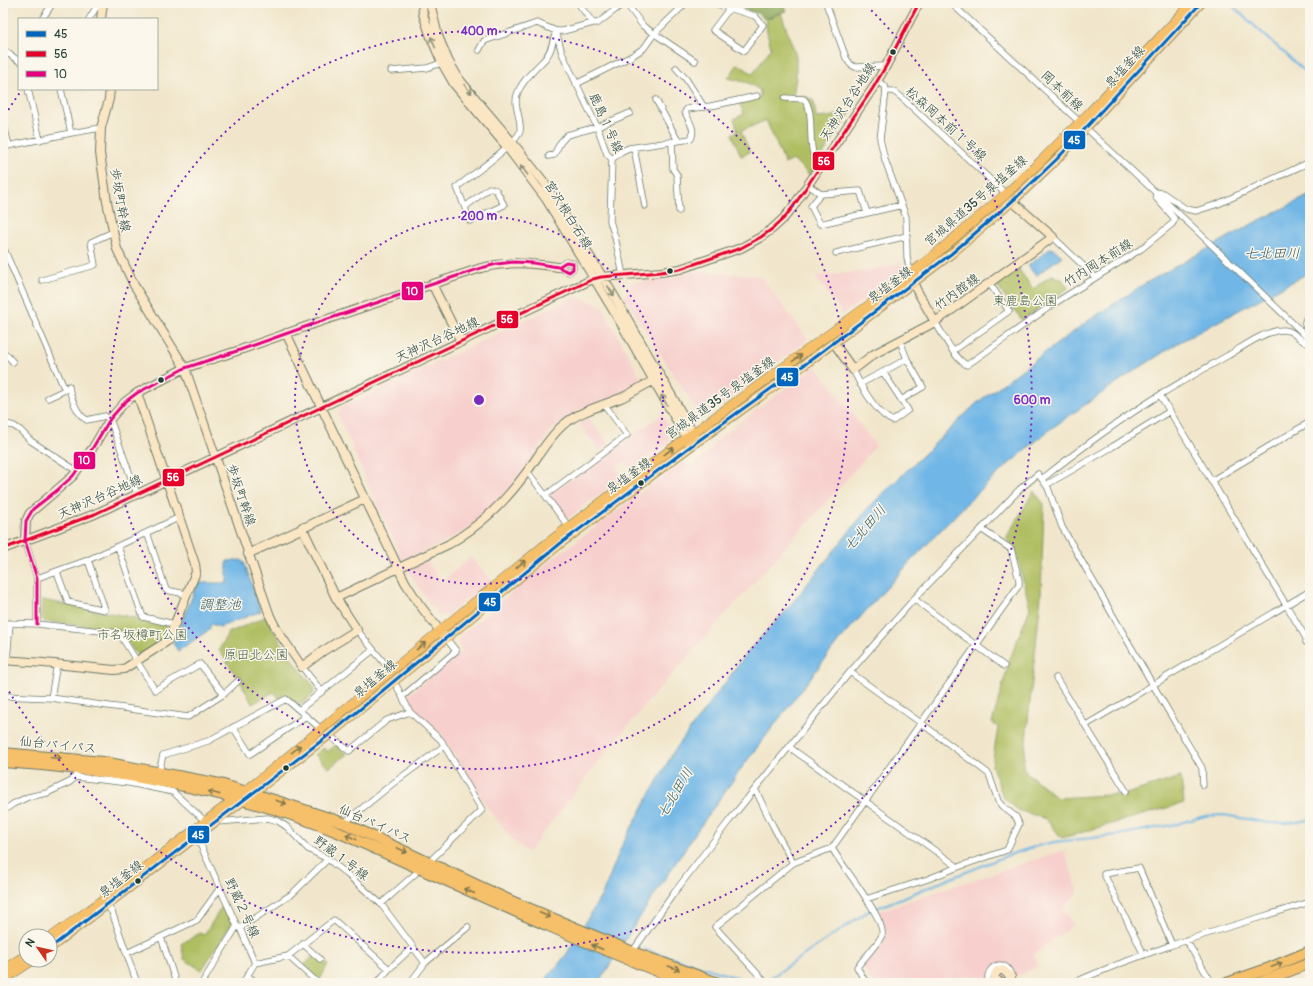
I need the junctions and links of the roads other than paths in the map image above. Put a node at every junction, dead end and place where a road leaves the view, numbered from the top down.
1 (7, 3) edge
2 (53, 3) edge
3 (100, 3) edge
4 (103, 3) edge
5 (422, 3) edge
6 (430, 3) edge
7 (578, 3) edge
8 (625, 3) edge
9 (674, 3) edge
10 (686, 3) edge
11 (713, 3) edge
12 (826, 3) edge
13 (919, 3) edge
14 (951, 3) edge
15 (1192, 3) edge
16 (1201, 3) edge
17 (680, 8) junction
18 (3, 9) edge
19 (729, 9) junction
20 (43, 18) edge
21 (90, 18) edge
22 (102, 18) edge
23 (593, 23) junction
24 (556, 31) junction
25 (654, 34) junction
26 (3, 50) edge
27 (479, 50) dead end
28 (18, 60) edge
29 (695, 61) dead end
30 (445, 62) junction
31 (886, 66) junction
32 (676, 68) dead end
33 (391, 71) dead end
34 (877, 81) junction
35 (576, 84) junction
36 (28, 90) edge
37 (61, 90) edge
38 (110, 90) edge
39 (886, 90) junction
40 (757, 96) dead end
41 (785, 98) dead end
42 (656, 100) dead end
43 (704, 107) junction
44 (630, 113) dead end
45 (3, 121) edge
46 (1083, 125) junction
47 (597, 127) junction
48 (101, 128) junction
49 (71, 134) junction
50 (40, 140) junction
51 (675, 142) junction
52 (509, 144) junction
53 (6, 147) edge
54 (634, 148) junction
55 (549, 156) dead end
56 (612, 159) junction
57 (1310, 162) edge
58 (820, 167) junction
59 (808, 184) junction
60 (1155, 192) junction
61 (821, 194) junction
62 (1006, 194) junction
63 (1012, 201) junction
64 (902, 205) junction
65 (645, 206) dead end
66 (465, 207) junction
67 (679, 211) dead end
68 (867, 213) junction
69 (113, 232) junction
70 (907, 236) junction
71 (1053, 237) junction
72 (4, 249) edge
73 (836, 253) dead end
74 (558, 267) dead end
75 (910, 273) junction
76 (623, 275) junction
77 (1095, 277) junction
78 (597, 278) junction
79 (42, 280) dead end
80 (913, 283) junction
81 (432, 284) junction
82 (989, 284) junction
83 (1310, 314) edge
84 (935, 322) junction
85 (1310, 332) edge
86 (286, 333) junction
87 (1310, 340) edge
88 (900, 341) junction
89 (460, 342) junction
90 (834, 343) junction
91 (1310, 344) edge
92 (3, 351) edge
93 (953, 351) junction
94 (907, 359) junction
95 (13, 362) dead end
96 (185, 368) junction
97 (853, 370) junction
98 (884, 372) junction
99 (653, 381) junction
100 (860, 384) junction
101 (68, 388) junction
102 (137, 393) junction
103 (1160, 395) junction
104 (48, 398) dead end
105 (901, 400) junction
106 (604, 404) junction
107 (322, 407) junction
108 (1170, 411) junction
109 (110, 419) junction
110 (1310, 422) edge
111 (3, 423) edge
112 (692, 440) junction
113 (215, 457) junction
114 (77, 471) junction
115 (527, 471) junction
116 (1042, 479) junction
117 (167, 480) junction
118 (1212, 481) junction
119 (1046, 485) junction
120 (137, 494) junction
121 (546, 495) junction
122 (365, 499) junction
123 (180, 517) junction
124 (302, 527) junction
125 (569, 527) junction
126 (982, 528) junction
127 (147, 532) junction
128 (25, 542) junction
129 (118, 547) junction
130 (3, 549) edge
131 (248, 554) junction
132 (88, 560) junction
133 (397, 568) junction
134 (57, 572) junction
135 (37, 578) junction
136 (1310, 591) edge
137 (186, 594) junction
138 (336, 598) junction
139 (914, 599) junction
140 (1287, 605) junction
141 (3, 623) edge
142 (10, 623) junction
143 (37, 624) junction
144 (174, 624) junction
145 (357, 630) junction
146 (443, 634) junction
147 (1306, 642) dead end
148 (977, 644) junction
149 (373, 650) junction
150 (5, 660) edge
151 (138, 662) junction
152 (57, 664) junction
153 (1004, 666) dead end
154 (302, 667) junction
155 (390, 671) junction
156 (850, 672) junction
157 (1056, 678) dead end
158 (238, 681) dead end
159 (394, 681) junction
160 (1153, 685) junction
161 (322, 692) junction
162 (224, 694) junction
163 (3, 696) edge
164 (403, 696) junction
165 (51, 698) junction
166 (299, 710) junction
167 (410, 712) junction
168 (306, 716) junction
169 (921, 723) junction
170 (1086, 726) junction
171 (233, 727) junction
172 (321, 729) junction
173 (329, 735) junction
174 (444, 746) junction
175 (789, 747) junction
176 (3, 753) edge
177 (3, 762) edge
178 (159, 772) junction
179 (78, 773) junction
180 (1203, 786) dead end
181 (755, 789) junction
182 (1126, 791) dead end
183 (244, 796) junction
184 (865, 801) junction
185 (3, 811) edge
186 (205, 821) junction
187 (217, 822) junction
188 (344, 823) junction
189 (197, 837) junction
190 (832, 848) junction
191 (433, 858) dead end
192 (328, 859) junction
193 (793, 863) junction
194 (958, 867) junction
195 (415, 874) dead end
196 (220, 888) junction
197 (867, 900) junction
198 (1310, 902) edge
199 (105, 903) junction
200 (507, 903) junction
201 (381, 904) junction
202 (239, 927) junction
203 (468, 927) dead end
204 (58, 933) edge
205 (161, 937) junction
206 (1186, 940) junction
207 (58, 941) edge
208 (303, 944) junction
209 (1172, 945) junction
210 (413, 947) junction
211 (1310, 951) edge
212 (127, 953) junction
213 (1144, 954) junction
214 (635, 955) junction
215 (288, 956) junction
216 (320, 959) dead end
217 (18, 960) edge
218 (425, 963) junction
219 (1310, 963) edge
220 (255, 964) junction
221 (21, 968) edge
222 (389, 969) junction
223 (3, 970) edge
224 (247, 976) junction
225 (3, 980) edge
226 (1013, 980) edge
227 (764, 981) edge
228 (137, 983) edge
229 (176, 983) edge
230 (202, 983) edge
231 (243, 983) edge
232 (258, 983) edge
233 (318, 983) edge
234 (377, 983) edge
235 (410, 983) edge
236 (688, 983) edge
237 (718, 983) edge
238 (866, 983) edge
239 (989, 983) edge
240 (1002, 983) edge
241 (1073, 983) edge
242 (1212, 983) edge
243 (1227, 983) edge
244 (1259, 983) edge

1 - 18 street
2 - 20 street
3 - 21 street
4 - 22 street
30 -> 5 street
6 - 30 street
7 - 23 street
8 - 23 street
8 - 25 street
9 - 17 street
10 - 17 street
11 - 19 street
12 - 31 street
13 - 31 street, 天神沢台谷地線
14 - 46 street, 岡本前線
15 - 46 main road, 宮城県道35号泉塩釜線
16 - 46 main road, 泉塩釜線
17 - 25 street
19 - 19 street
23 - 24 street
24 - 27 street
24 - 35 street, 鹿島１号線
24 - 52 street
25 - 29 street
25 - 35 street
26 - 28 street
30 - 33 street
30 - 52 street
31 - 34 street, 天神沢台谷地線
32 - 43 street
34 - 39 street, 松森岡本前１号線
34 - 58 street, 天神沢台谷地線
35 - 47 street, 鹿島１号線
36 - 50 street
37 - 49 street
38 - 48 street, 歩坂町幹線
39 - 62 street, 松森岡本前１号線
39 - 64 street
40 - 43 street
41 - 58 street
42 - 51 street
43 - 51 street
44 - 47 street
45 - 53 street
46 - 60 street, 岡本前線
46 - 62 main road, 宮城県道35号泉塩釜線
46 - 63 main road, 泉塩釜線
47 - 55 street
47 - 56 street, 鹿島１号線
48 - 49 street
48 - 69 street, 歩坂町幹線
49 - 50 street
50 - 53 street
51 - 54 street
51 - 67 street
52 - 66 street
52 - 78 street
54 - 56 street
54 - 65 street
56 - 76 street, 鹿島１号線
57 - 60 street
58 - 59 street, 天神沢台谷地線
59 - 61 street
59 - 76 street, 天神沢台谷地線
60 - 77 street, 竹内岡本前線
60 - 87 street, 岡本前線
61 - 68 street
61 - 68 street
62 - 75 main road, 宮城県道35号泉塩釜線
63 - 71 street
63 - 80 main road, 泉塩釜線
64 - 68 street
64 - 70 street
66 - 66 street
69 - 79 street
69 - 96 street, 歩坂町幹線
70 - 73 street
70 - 75 street
71 - 77 street
71 - 82 street, 竹内館線
72 - 101 street
74 - 81 street
75 - 80 street
112 -> 75 main road, 宮城県道35号泉塩釜線
76 - 78 street, 天神沢台谷地線
77 - 93 street, 竹内岡本前線
78 - 89 street, 天神沢台谷地線
78 - 99 street
78 -> 112 street
80 - 84 street
80 - 90 main road, 泉塩釜線
81 - 86 street
81 - 89 street
82 - 84 street, 竹内館線
82 - 93 street
83 - 85 street
84 - 88 street, 竹内館線
84 - 93 street, 竹内岡本前線
86 - 96 street
86 - 107 street
88 - 94 street
88 - 97 street, 竹内館線
89 - 107 street, 天神沢台谷地線
90 - 97 street
90 - 112 main road, 泉塩釜線
91 - 103 street
92 - 95 street
94 - 98 street
94 - 105 street
96 - 102 street
96 - 113 street, 歩坂町幹線
97 - 100 street
98 - 100 street
98 - 105 street
99 - 106 street
112 -> 99 street
100 - 105 street
101 - 104 street
101 - 109 street
102 - 109 street
102 - 117 street
103 - 108 street
103 - 116 street
106 - 115 street
106 - 121 street
107 - 113 street, 天神沢台谷地線
107 - 122 street
108 - 118 street
108 - 119 street
109 - 114 street
109 - 120 street
110 - 118 street
111 - 114 street
125 -> 112 main road, 宮城県道35号泉塩釜線
112 - 146 main road, 泉塩釜線
113 - 117 street, 天神沢台谷地線
113 - 131 street, 歩坂町幹線
114 - 128 street
115 - 121 street
115 - 133 street
116 - 119 street
116 - 126 street
117 - 120 street, 天神沢台谷地線
117 - 123 street
118 - 140 street
119 - 160 street
120 - 128 street, 天神沢台谷地線
121 - 125 street
122 - 124 street
122 - 133 street
123 - 127 street
123 - 137 street
124 - 131 street
124 - 138 street
146 -> 125 main road, 宮城県道35号泉塩釜線
126 - 139 street
126 - 148 street
127 - 129 street
127 - 137 street
128 - 130 street, 天神沢台谷地線
128 - 135 street
129 - 132 street
129 - 144 street
131 - 154 street, 歩坂町幹線
132 - 134 street
132 - 134 street
133 - 138 street
133 - 146 street
134 - 135 street
135 - 143 street
136 - 140 street
137 - 144 street
138 - 145 street
139 - 148 street
139 - 156 street
140 - 147 street
140 - 160 street
141 - 142 street
142 - 143 street
142 - 150 street
143 - 151 street
144 - 151 street
145 - 149 street
145 - 154 street
155 -> 146 main road, 宮城県道35号泉塩釜線
146 - 159 main road, 泉塩釜線
146 - 164 street
148 - 153 street
148 - 169 street
149 - 155 street
149 - 161 street
150 - 152 street
151 - 152 street
151 - 162 street
152 - 165 street
154 - 161 street
155 - 172 main road, 宮城県道35号泉塩釜線
156 - 169 street
156 - 175 street
157 - 170 street
158 - 162 street
159 - 164 street
159 - 173 main road, 泉塩釜線
160 - 170 street
160 - 180 street
161 - 166 street
162 - 165 street
163 - 165 street
164 - 167 street
166 - 168 street
166 - 171 street
167 - 173 street
167 - 174 street
168 - 171 street
168 - 172 street
169 - 184 street
169 - 194 street
170 - 182 street
171 - 178 street
183 -> 172 main road, 宮城県道35号泉塩釜線
173 - 183 main road, 泉塩釜線
174 - 188 street
174 - 191 street
175 - 181 street
175 - 184 street
176 -> 178 highway, 仙台バイパス
177 - 179 highway, 仙台バイパス
178 - 183 highway, 仙台バイパス
183 -> 179 highway, 仙台バイパス
179 - 185 street
179 - 186 street
181 - 193 street
181 - 214 street
183 - 186 main road
183 - 187 main road, 泉塩釜線
183 -> 188 highway, 仙台バイパス
200 -> 183 highway, 仙台バイパス
184 - 190 street
184 - 194 street
186 - 199 main road
187 - 189 main road, 泉塩釜線
187 - 192 street, 野蔵１号線
188 -> 200 highway, 仙台バイパス
189 - 196 street, 野蔵２号線
189 - 199 main road, 泉塩釜線
190 - 193 street
190 - 197 street
192 - 201 street, 野蔵１号線
192 - 202 street
193 - 227 street
194 - 197 street
195 - 201 street
196 - 202 street, 野蔵２号線
196 - 205 street
197 - 238 street
198 - 206 street
199 - 204 main road
199 - 207 main road, 泉塩釜線
199 - 212 street
200 - 214 highway, 仙台バイパス
201 - 210 street, 野蔵１号線
202 - 220 street, 野蔵２号線
202 - 230 street
203 - 218 street
205 - 212 street
205 - 229 street
206 - 209 street
206 - 242 street
208 - 215 street
208 - 216 street
208 - 222 street
209 - 213 street
209 - 213 street
210 - 218 street, 野蔵１号線
210 - 222 street
243 -> 211 highway
212 - 228 street
213 - 241 street
214 - 236 highway, 仙台バイパス
214 -> 237 highway, 仙台バイパス
215 - 220 street
215 - 233 street
217 - 223 main road
218 - 235 street
219 - 244 highway
220 - 224 street
221 - 225 main road
222 - 234 street
224 - 231 street
224 - 232 street
226 - 239 street
226 - 240 street

